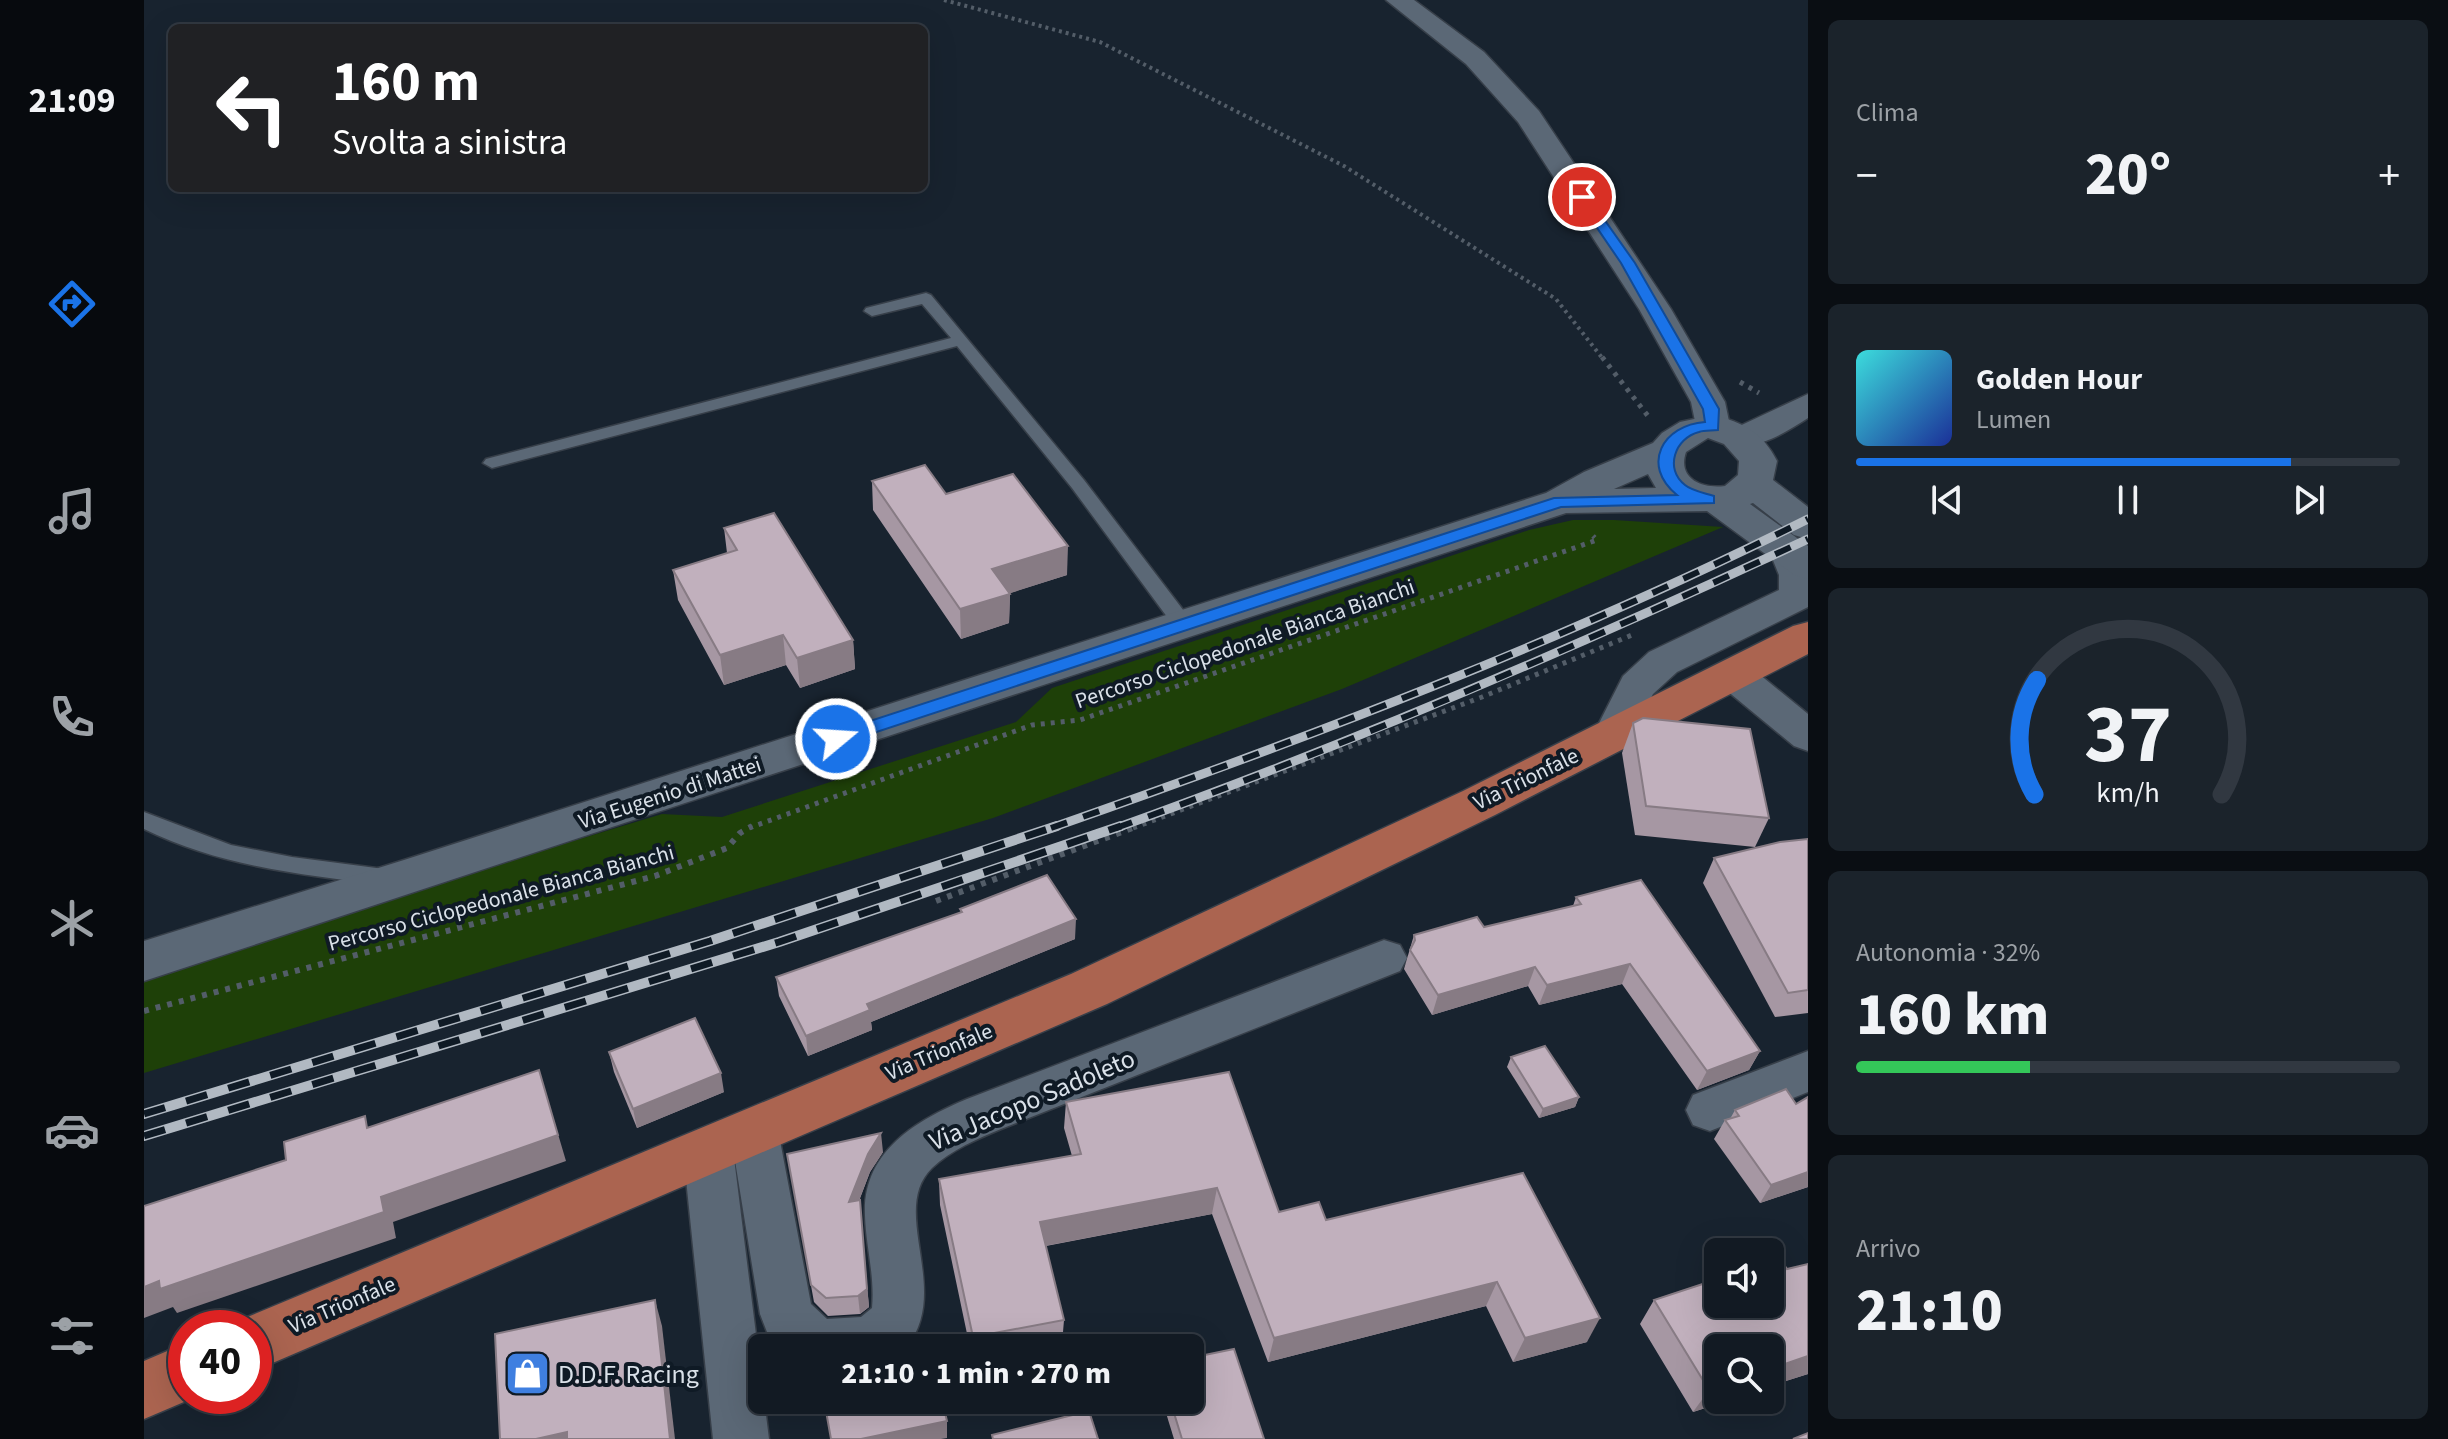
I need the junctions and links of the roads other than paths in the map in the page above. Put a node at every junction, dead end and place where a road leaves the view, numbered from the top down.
1 (1398, 0) edge
2 (872, 311) dead end
3 (959, 341) junction
4 (1808, 404) edge
5 (1728, 432) junction
6 (1671, 447) junction
7 (492, 463) dead end
8 (1753, 484) junction
9 (1712, 499) junction
10 (1573, 515) junction
11 (1801, 548) edge
12 (1183, 624) junction
13 (1808, 636) edge
14 (1734, 675) junction
15 (1808, 736) edge
16 (1612, 737) junction
17 (144, 820) edge
18 (404, 879) junction
19 (1384, 958) dead end
20 (144, 961) edge
21 (1808, 1071) edge
22 (1710, 1110) dead end
23 (731, 1140) junction
24 (272, 1335) edge
25 (168, 1380) edge
26 (144, 1390) edge
27 (741, 1439) edge

1 - 5 street
2 - 3 lane
3 - 7 lane
3 - 12 lane
4 - 5 street
5 - 6 street
5 - 8 street
6 - 9 street
6 - 10 street, Via Eugenio di Mattei
8 - 9 street
8 - 11 street
9 - 10 street, Via Eugenio di Mattei
9 - 11 street
10 - 12 street, Via Eugenio di Mattei
11 - 16 street
12 - 18 street, Via Eugenio di Mattei
13 - 14 main road, Via Trionfale
14 - 15 street
14 - 16 main road, Via Trionfale
16 - 23 main road, Via Trionfale
17 - 18 lane
18 - 20 street, Via Eugenio di Mattei
19 - 23 street, Via Jacopo Sadoleto
21 - 22 street
23 - 24 main road, Via Trionfale
23 - 27 street
25 - 26 main road

